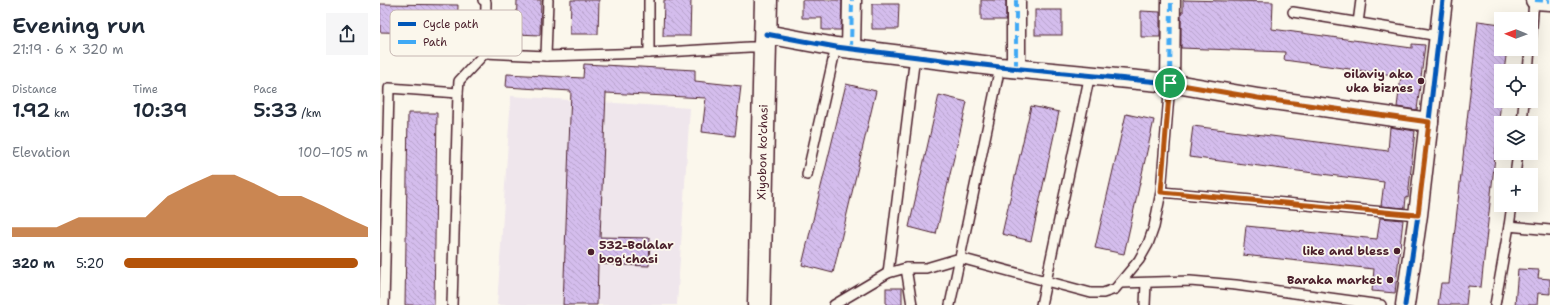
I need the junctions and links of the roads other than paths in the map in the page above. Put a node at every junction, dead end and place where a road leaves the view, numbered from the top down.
1 (483, 0) edge
2 (548, 0) edge
3 (649, 0) edge
4 (766, 0) edge
5 (852, 0) edge
6 (1016, 0) edge
7 (1171, 0) edge
8 (1361, 0) edge
9 (1443, 0) edge
10 (1535, 0) edge
11 (1550, 1) edge
12 (486, 10) edge
13 (1293, 12) dead end
14 (1534, 12) edge
15 (1358, 23) junction
16 (1439, 36) junction
17 (766, 41) junction
18 (844, 48) junction
19 (648, 53) junction
20 (522, 55) edge
21 (482, 56) edge
22 (546, 56) junction
23 (915, 56) junction
24 (1008, 67) junction
25 (1090, 74) junction
26 (1170, 83) junction
27 (458, 93) junction
28 (1429, 122) junction
29 (806, 175) dead end
30 (1161, 192) junction
31 (1511, 212) edge
32 (1418, 215) junction
33 (1509, 226) junction
34 (1550, 230) edge
35 (960, 258) junction
36 (906, 268) junction
37 (888, 273) junction
38 (1046, 282) junction
39 (1121, 282) junction
40 (1146, 283) junction
41 (384, 305) edge
42 (452, 305) edge
43 (759, 305) edge
44 (834, 305) edge
45 (912, 305) edge
46 (950, 305) edge
47 (1041, 305) edge
48 (1145, 305) edge
49 (1381, 305) edge
50 (1405, 305) edge
51 (1496, 305) edge

1 - 12 lane
2 - 22 lane
3 - 19 lane
4 - 17 street, Xiyobon ko'chasi
5 - 18 street
6 - 24 street
7 - 26 street
8 - 15 lane
9 - 16 street
10 - 11 street
10 - 14 lane
13 - 15 lane
15 - 16 lane
16 - 28 street
17 - 18 street
17 - 19 lane
17 - 43 street, Xiyobon ko'chasi
18 - 23 street
18 - 29 lane
19 - 22 lane
20 - 22 lane
21 - 27 lane
23 - 24 street
23 - 37 lane
24 - 25 street
24 - 35 lane
25 - 26 street
25 - 38 lane
26 - 28 street
26 - 30 lane
27 - 41 lane
27 - 42 lane
28 - 32 street
30 - 32 lane
30 - 39 lane
31 - 33 lane
32 - 50 street
33 - 34 lane
33 - 51 lane
35 - 36 lane
35 - 38 lane
35 - 46 lane
36 - 37 lane
36 - 45 lane
37 - 44 lane
38 - 39 lane
38 - 47 lane
39 - 40 lane
40 - 48 lane
40 - 49 lane

